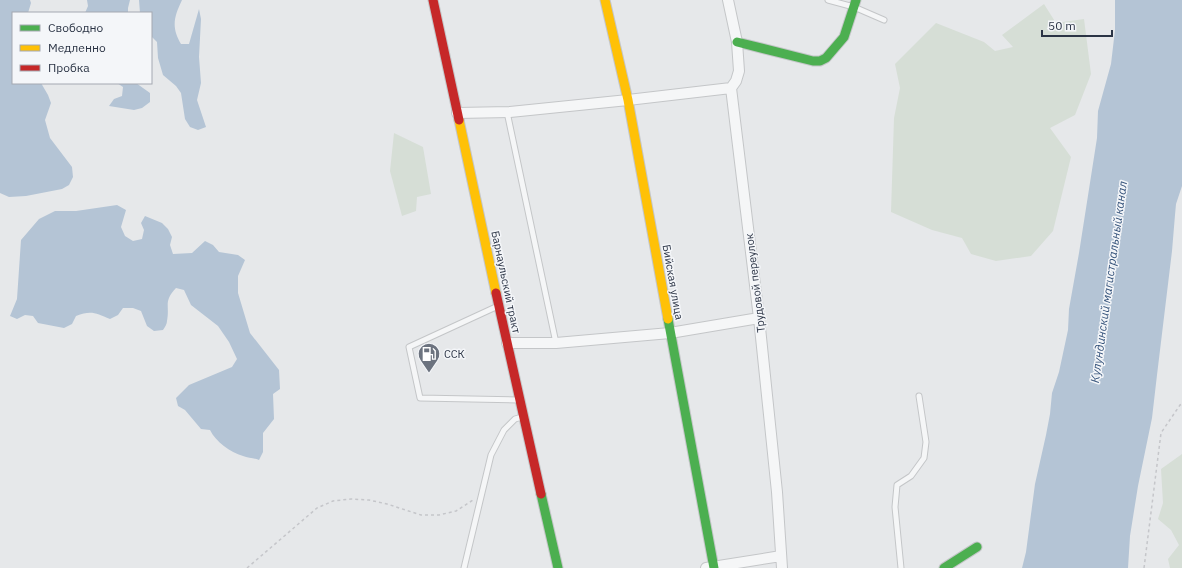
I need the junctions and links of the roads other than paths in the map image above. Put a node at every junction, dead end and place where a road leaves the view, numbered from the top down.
1 (433, 0) edge
2 (605, 0) edge
3 (828, 0) edge
4 (730, 3) edge
5 (855, 4) edge
6 (884, 20) dead end
7 (737, 42) junction
8 (731, 88) junction
9 (628, 100) junction
10 (507, 112) junction
11 (457, 113) junction
12 (499, 306) junction
13 (759, 318) junction
14 (670, 333) junction
15 (507, 343) junction
16 (556, 343) junction
17 (919, 396) dead end
18 (521, 400) junction
19 (524, 416) junction
20 (977, 547) dead end
21 (781, 556) junction
22 (464, 568) edge
23 (558, 568) edge
24 (711, 568) edge
25 (782, 568) edge
26 (902, 568) edge
27 (944, 568) edge

1 - 11 street, Барнаульский тракт
2 - 9 street, Бийская улица
3 - 5 lane
4 - 7 street
5 - 6 lane
5 - 7 street
7 - 8 street
8 - 9 street
8 - 13 street, Трудовой переулок
9 - 10 street
9 - 14 street, Бийская улица
10 - 11 street
10 - 16 lane
11 - 12 street, Барнаульский тракт
12 - 15 street, Барнаульский тракт
12 - 18 lane
13 - 14 street
13 - 21 street, Трудовой переулок
14 - 16 street
14 - 24 street, Бийская улица
15 - 16 street
15 - 18 street, Барнаульский тракт
17 - 26 lane
18 - 19 street, Барнаульский тракт
19 - 22 lane
19 - 23 street, Барнаульский тракт
20 - 27 street
21 - 24 street
21 - 25 street, Трудовой переулок

